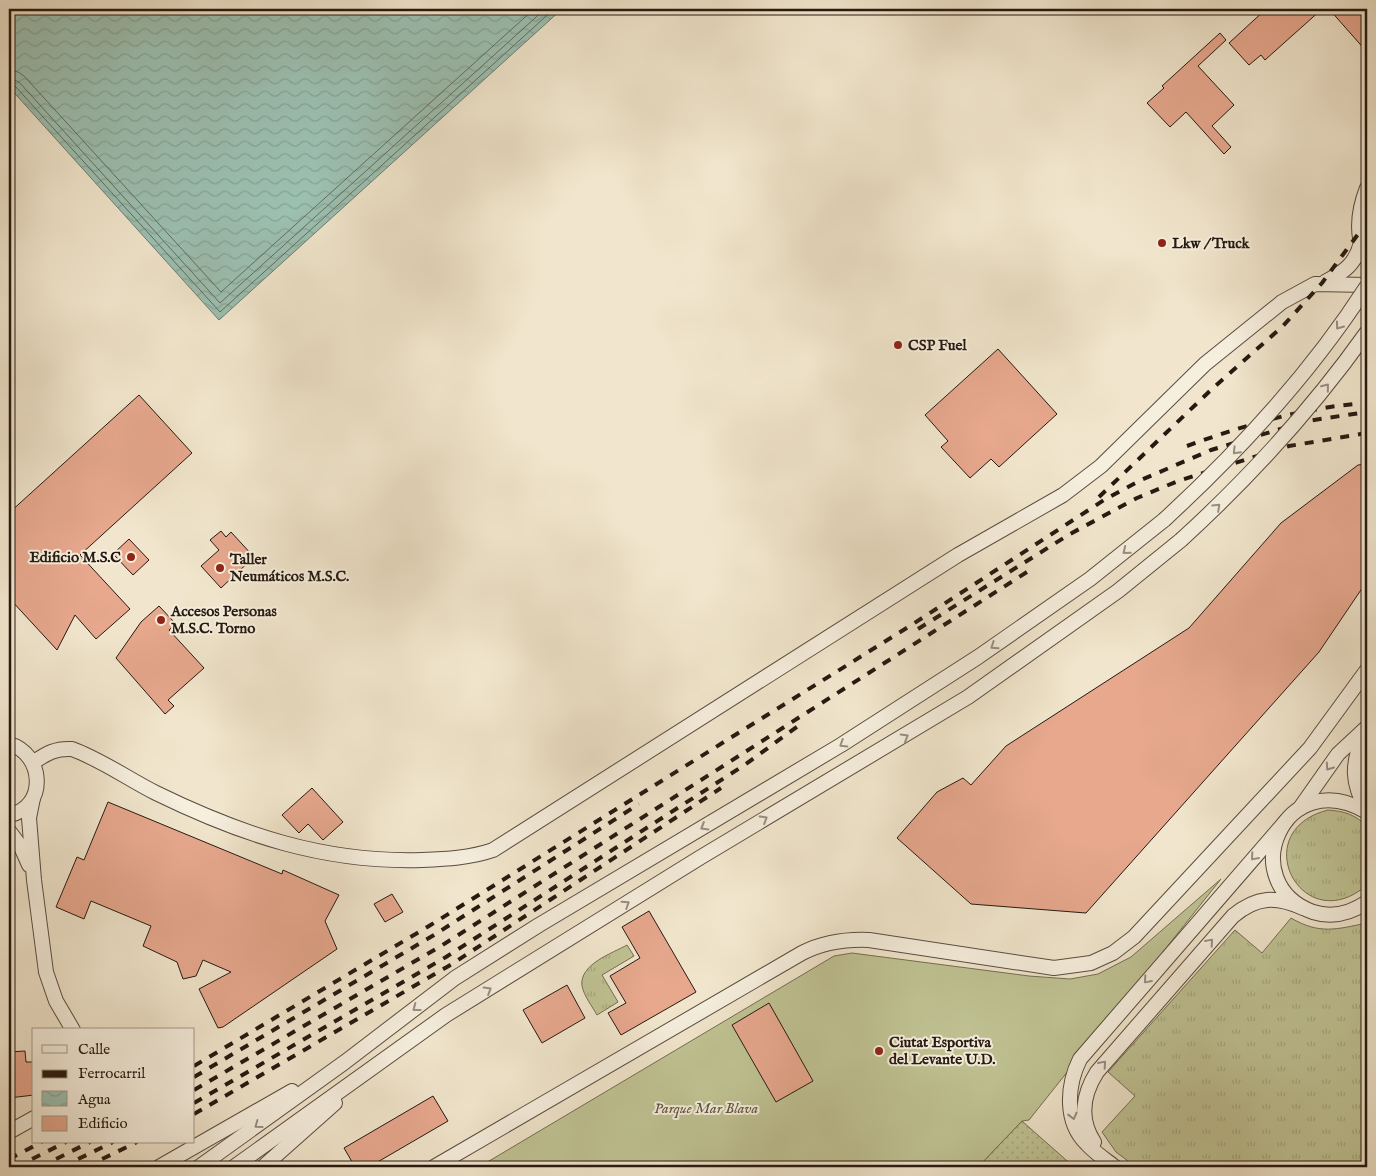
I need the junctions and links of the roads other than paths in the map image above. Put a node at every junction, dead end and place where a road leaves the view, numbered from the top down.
1 (1367, 188) edge
2 (1361, 242) junction
3 (1367, 259) edge
4 (1322, 283) junction
5 (1367, 286) edge
6 (1367, 332) edge
7 (1367, 670) edge
8 (1365, 730) edge
9 (9, 744) edge
10 (34, 762) junction
11 (33, 798) junction
12 (1299, 808) junction
13 (1367, 812) edge
14 (9, 815) edge
15 (1286, 820) junction
16 (9, 831) edge
17 (34, 880) junction
18 (1364, 907) edge
19 (1303, 908) junction
20 (72, 1028) edge
21 (394, 1050) junction
22 (345, 1062) junction
23 (32, 1119) edge
24 (9, 1132) edge
25 (159, 1167) edge
26 (199, 1167) edge
27 (234, 1167) edge
28 (263, 1167) edge
29 (434, 1167) edge
30 (1115, 1167) edge

1 - 2 street
2 - 3 street
2 - 4 street
4 - 5 street
4 - 10 street
5 -> 22 street, bridge
21 -> 6 street, bridge
7 - 29 street
8 -> 12 street
8 - 13 street
9 - 10 street
10 - 11 street
11 - 14 street
11 - 17 street
12 - 13 street
12 - 15 street
15 - 19 street
15 -> 30 street
16 - 17 street
17 - 20 street
18 - 19 street
30 -> 19 street
21 - 27 street
21 - 28 street
22 - 25 street
22 -> 26 street
23 - 24 street

